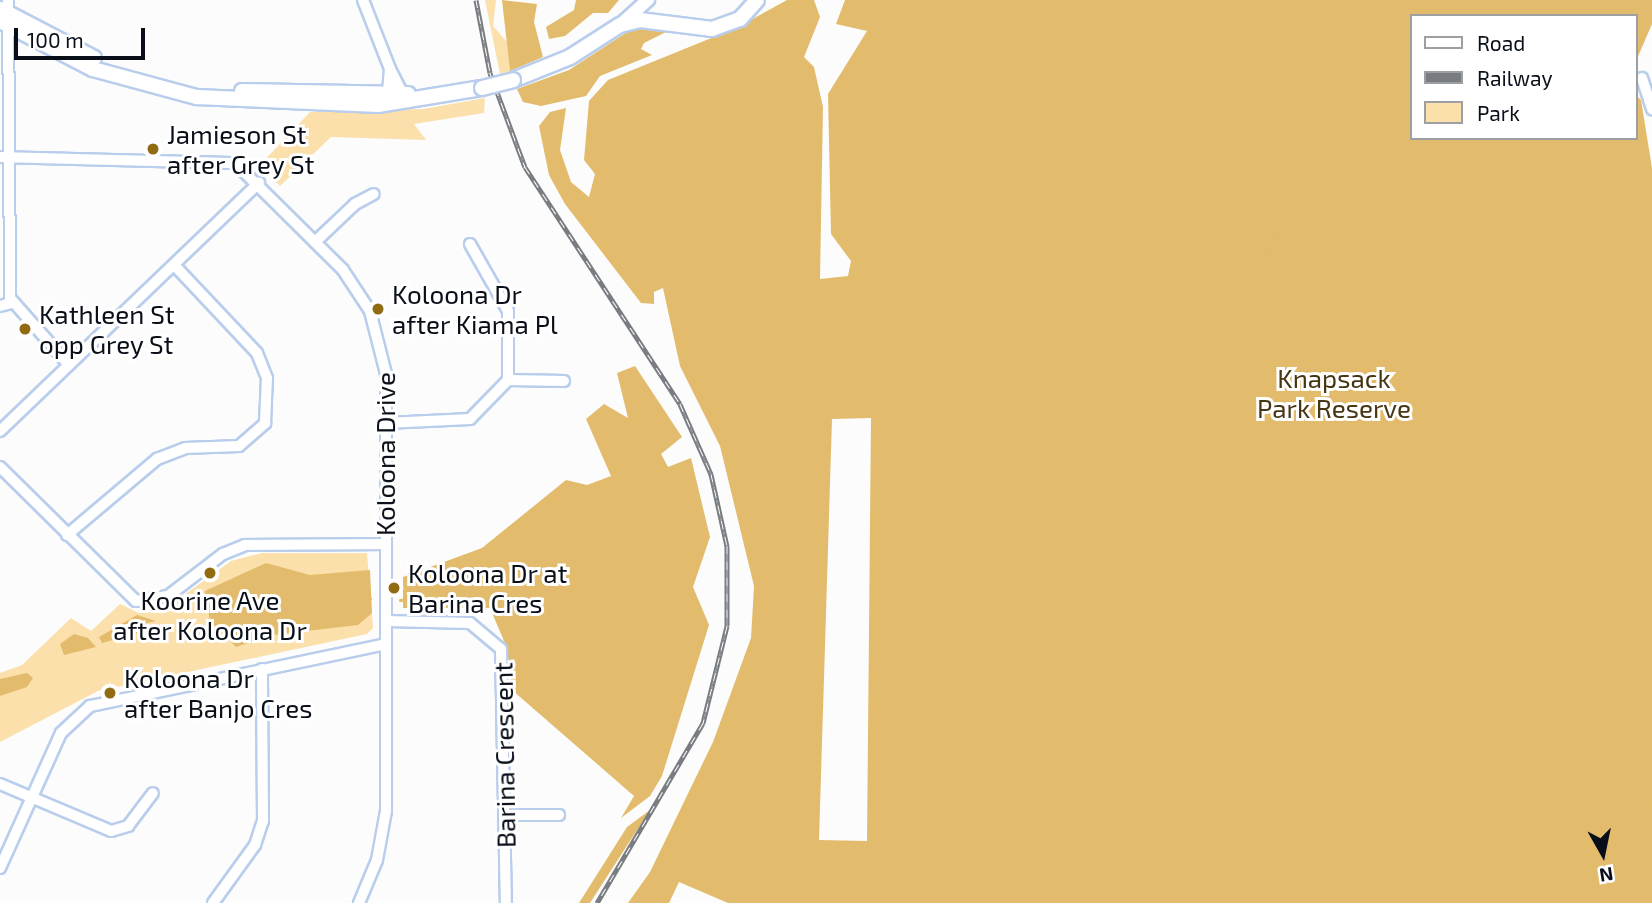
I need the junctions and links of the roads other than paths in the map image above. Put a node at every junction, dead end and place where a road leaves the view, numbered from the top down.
1 (363, 0) edge
2 (648, 0) edge
3 (757, 0) edge
4 (5, 14) edge
5 (620, 25) junction
6 (1642, 78) dead end
7 (399, 97) junction
8 (1652, 109) edge
9 (5, 157) edge
10 (259, 183) junction
11 (374, 194) dead end
12 (315, 242) junction
13 (470, 244) dead end
14 (174, 265) junction
15 (11, 303) junction
16 (0, 306) edge
17 (69, 365) junction
18 (508, 380) junction
19 (564, 381) dead end
20 (386, 424) junction
21 (0, 431) edge
22 (0, 467) edge
23 (67, 535) junction
24 (386, 544) junction
25 (386, 621) junction
26 (386, 644) junction
27 (262, 669) junction
28 (0, 784) edge
29 (153, 793) dead end
30 (32, 798) junction
31 (506, 815) junction
32 (559, 815) dead end
33 (0, 868) edge
34 (213, 903) edge
35 (359, 903) edge
36 (506, 903) edge

1 - 7 street
2 - 5 street
3 - 5 main road
4 - 7 main road
4 - 9 street
5 - 7 main road, bridge
6 - 8 street
9 - 10 street, Koloona Drive
9 - 15 street
10 - 12 street, Koloona Drive
10 - 14 street
11 - 12 street
12 - 20 street, Koloona Drive
13 - 18 street
14 - 17 street
14 - 23 street
15 - 16 street
15 - 17 street
17 - 21 street
18 - 19 street
18 - 20 street
20 - 24 street, Koloona Drive
22 - 23 street
23 - 24 street
24 - 25 street, Koloona Drive
25 - 26 street, Koloona Drive
25 - 31 street, Barina Crescent
26 - 27 street
26 - 35 street, Koloona Drive
27 - 30 street
27 - 34 street
28 - 30 street
29 - 30 street
30 - 33 street
31 - 32 street
31 - 36 street, Barina Crescent

